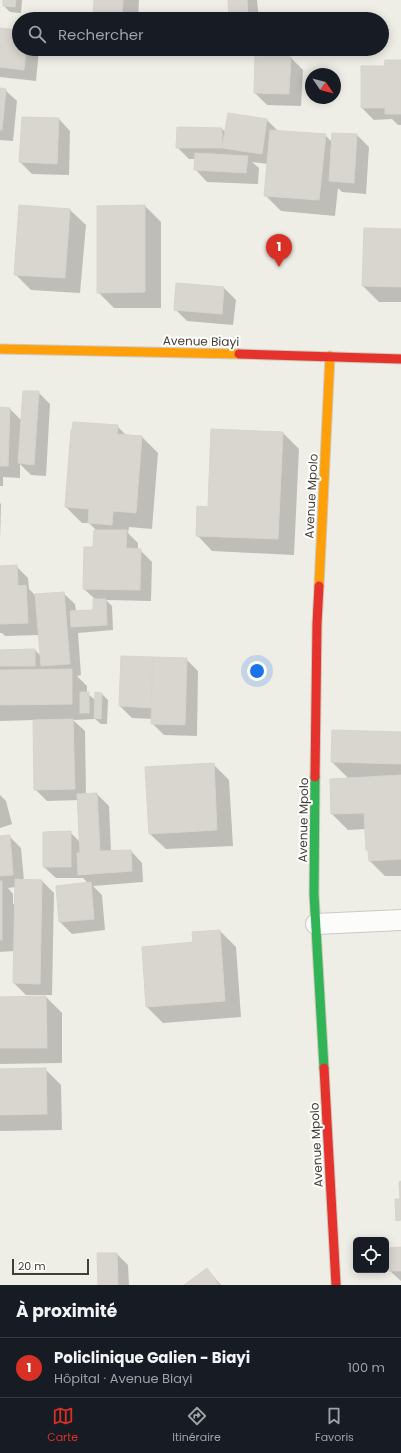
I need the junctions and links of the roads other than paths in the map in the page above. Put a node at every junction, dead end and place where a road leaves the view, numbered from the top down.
1 (0, 349) edge
2 (330, 356) junction
3 (401, 360) edge
4 (401, 920) edge
5 (316, 924) junction
6 (336, 1285) edge

1 - 2 street, Avenue Biayi
2 - 3 street, Avenue Biayi
2 - 5 street, Avenue Mpolo
4 - 5 street
5 - 6 street, Avenue Mpolo

